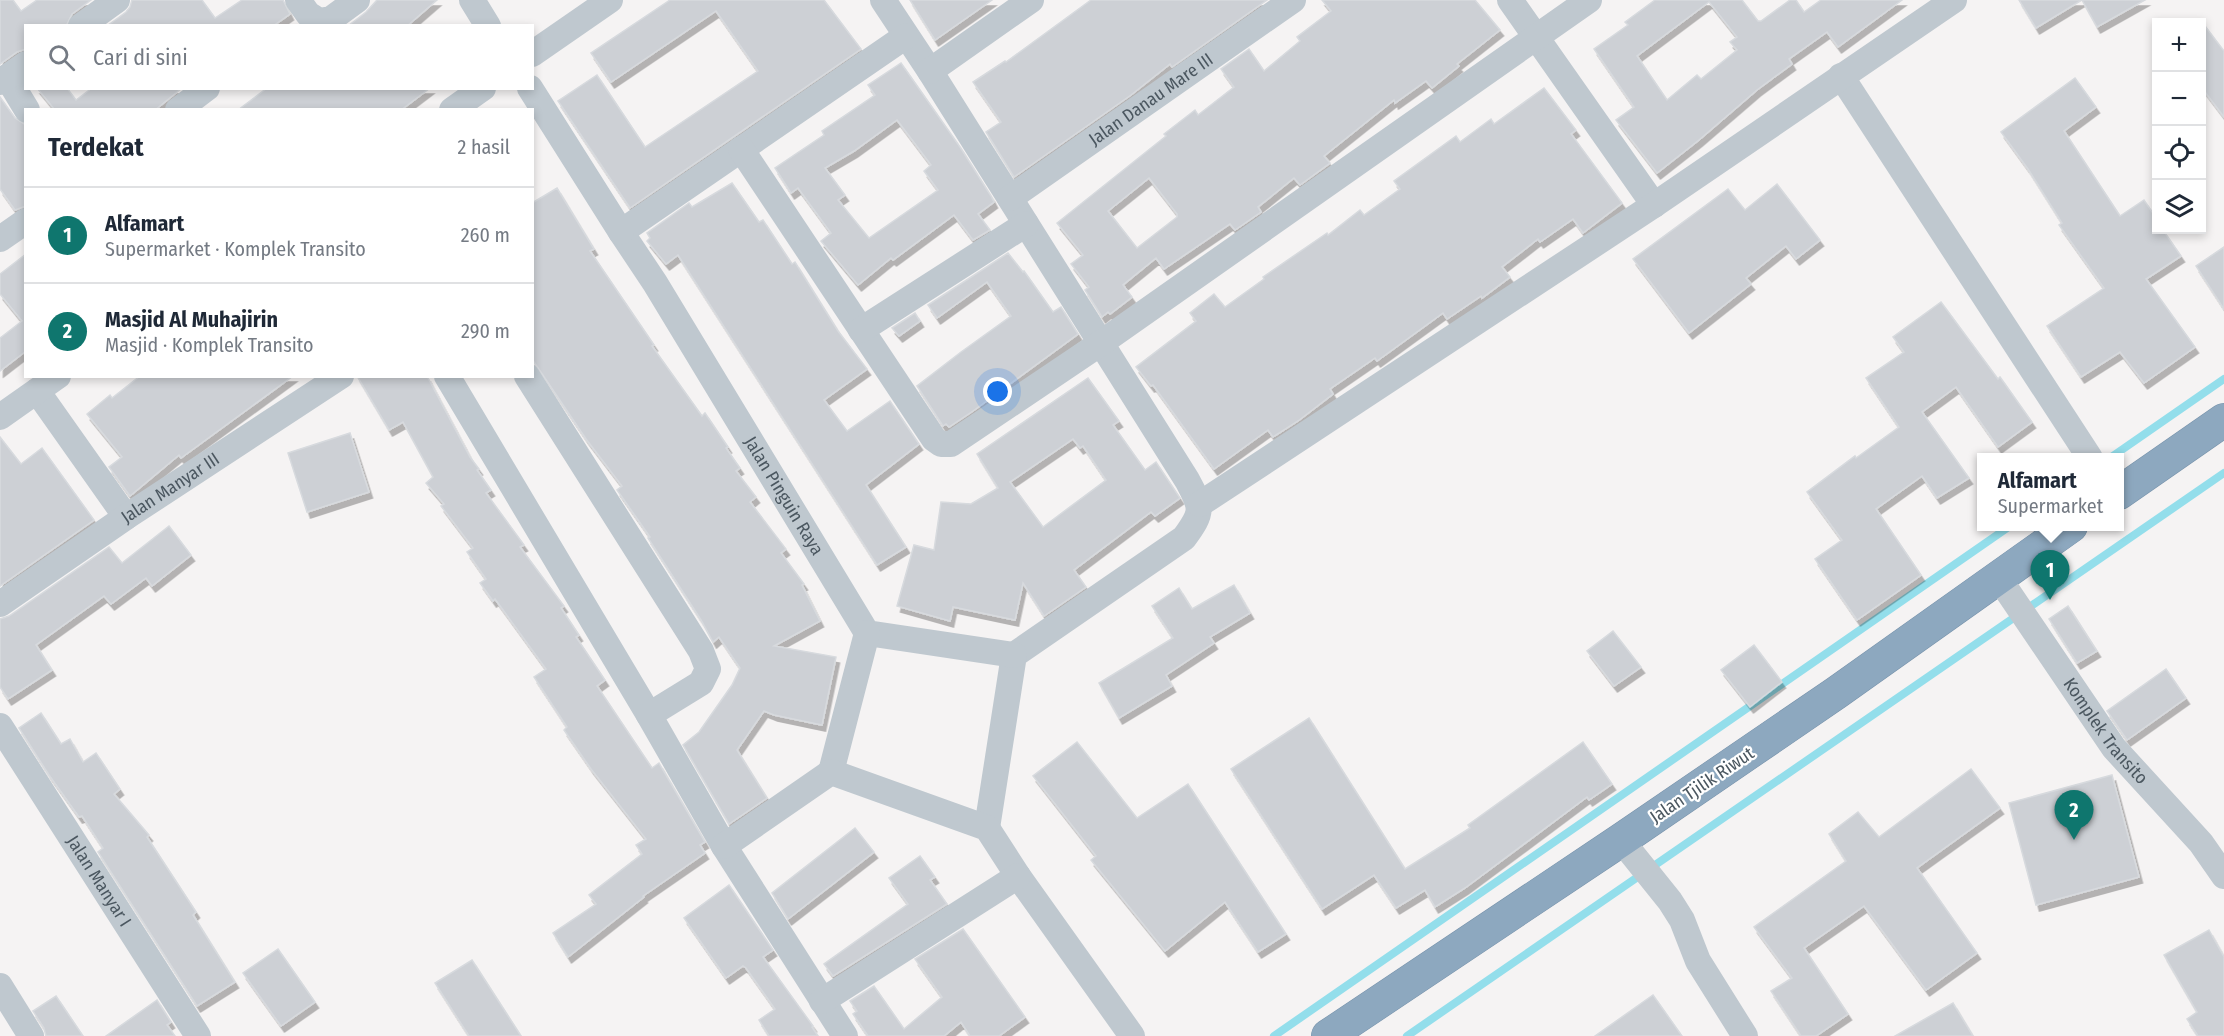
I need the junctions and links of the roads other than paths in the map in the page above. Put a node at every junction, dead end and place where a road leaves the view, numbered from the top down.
1 (117, 0) edge
2 (357, 0) edge
3 (472, 0) edge
4 (610, 0) edge
5 (883, 0) edge
6 (1030, 0) edge
7 (1293, 0) edge
8 (1510, 0) edge
9 (1589, 0) edge
10 (1954, 0) edge
11 (299, 13) edge
12 (84, 24) edge
13 (488, 24) edge
14 (906, 36) junction
15 (1535, 38) junction
16 (534, 53) edge
17 (930, 71) junction
18 (11, 74) edge
19 (1841, 76) junction
20 (204, 90) edge
21 (480, 90) edge
22 (531, 90) edge
23 (26, 108) edge
24 (181, 108) edge
25 (455, 108) edge
26 (741, 149) junction
27 (1010, 198) junction
28 (1654, 205) junction
29 (24, 222) edge
30 (1026, 224) junction
31 (621, 232) junction
32 (0, 239) edge
33 (861, 330) junction
34 (1101, 343) junction
35 (55, 378) edge
36 (338, 378) edge
37 (448, 378) edge
38 (528, 378) edge
39 (37, 391) junction
40 (0, 417) edge
41 (2224, 420) edge
42 (2087, 453) edge
43 (2124, 490) edge
44 (1200, 504) junction
45 (126, 517) junction
46 (2064, 531) edge
47 (1998, 577) junction
48 (0, 604) edge
49 (867, 633) junction
50 (1014, 655) junction
51 (649, 715) junction
52 (0, 726) edge
53 (831, 771) junction
54 (987, 828) junction
55 (1621, 840) junction
56 (724, 846) junction
57 (1017, 876) junction
58 (2224, 876) edge
59 (0, 986) edge
60 (822, 1001) junction
61 (31, 1036) edge
62 (198, 1036) edge
63 (845, 1036) edge
64 (1132, 1036) edge
65 (1328, 1036) edge
66 (1745, 1036) edge

1 - 12 street
2 - 11 street
3 - 13 street
4 - 16 street
5 - 14 street
6 - 17 street
7 - 27 street, Jalan Danau Mare III
8 - 15 street
9 - 15 street
10 - 19 street
14 - 17 street
14 - 26 street
15 - 28 street
15 - 34 street
17 - 27 street
18 - 23 street
19 - 28 street
19 - 42 street
20 - 24 street
21 - 25 street
22 - 31 street, Jalan Pinguin Raya
26 - 31 street
26 - 33 street
27 - 30 street
28 - 44 street
29 - 32 street
30 - 33 street
30 - 34 street
31 - 49 street, Jalan Pinguin Raya
33 - 34 street
34 - 44 street
35 - 39 street
36 - 45 street, Jalan Manyar III
37 - 51 street
38 - 51 street
39 - 40 street
39 - 45 street
41 - 43 highway
44 - 50 street
45 - 48 street, Jalan Manyar III
46 - 47 highway, Jalan Tjilik Riwut
47 - 55 highway, Jalan Tjilik Riwut
47 - 58 street, Komplek Transito
49 - 50 street
49 - 53 street
50 - 54 street
51 - 56 street
52 - 62 street, Jalan Manyar I
53 - 54 street
53 - 56 street
54 - 57 street
55 - 65 highway, Jalan Tjilik Riwut
55 - 66 street
56 - 60 street
57 - 60 street
57 - 64 street
59 - 61 street
60 - 63 street

